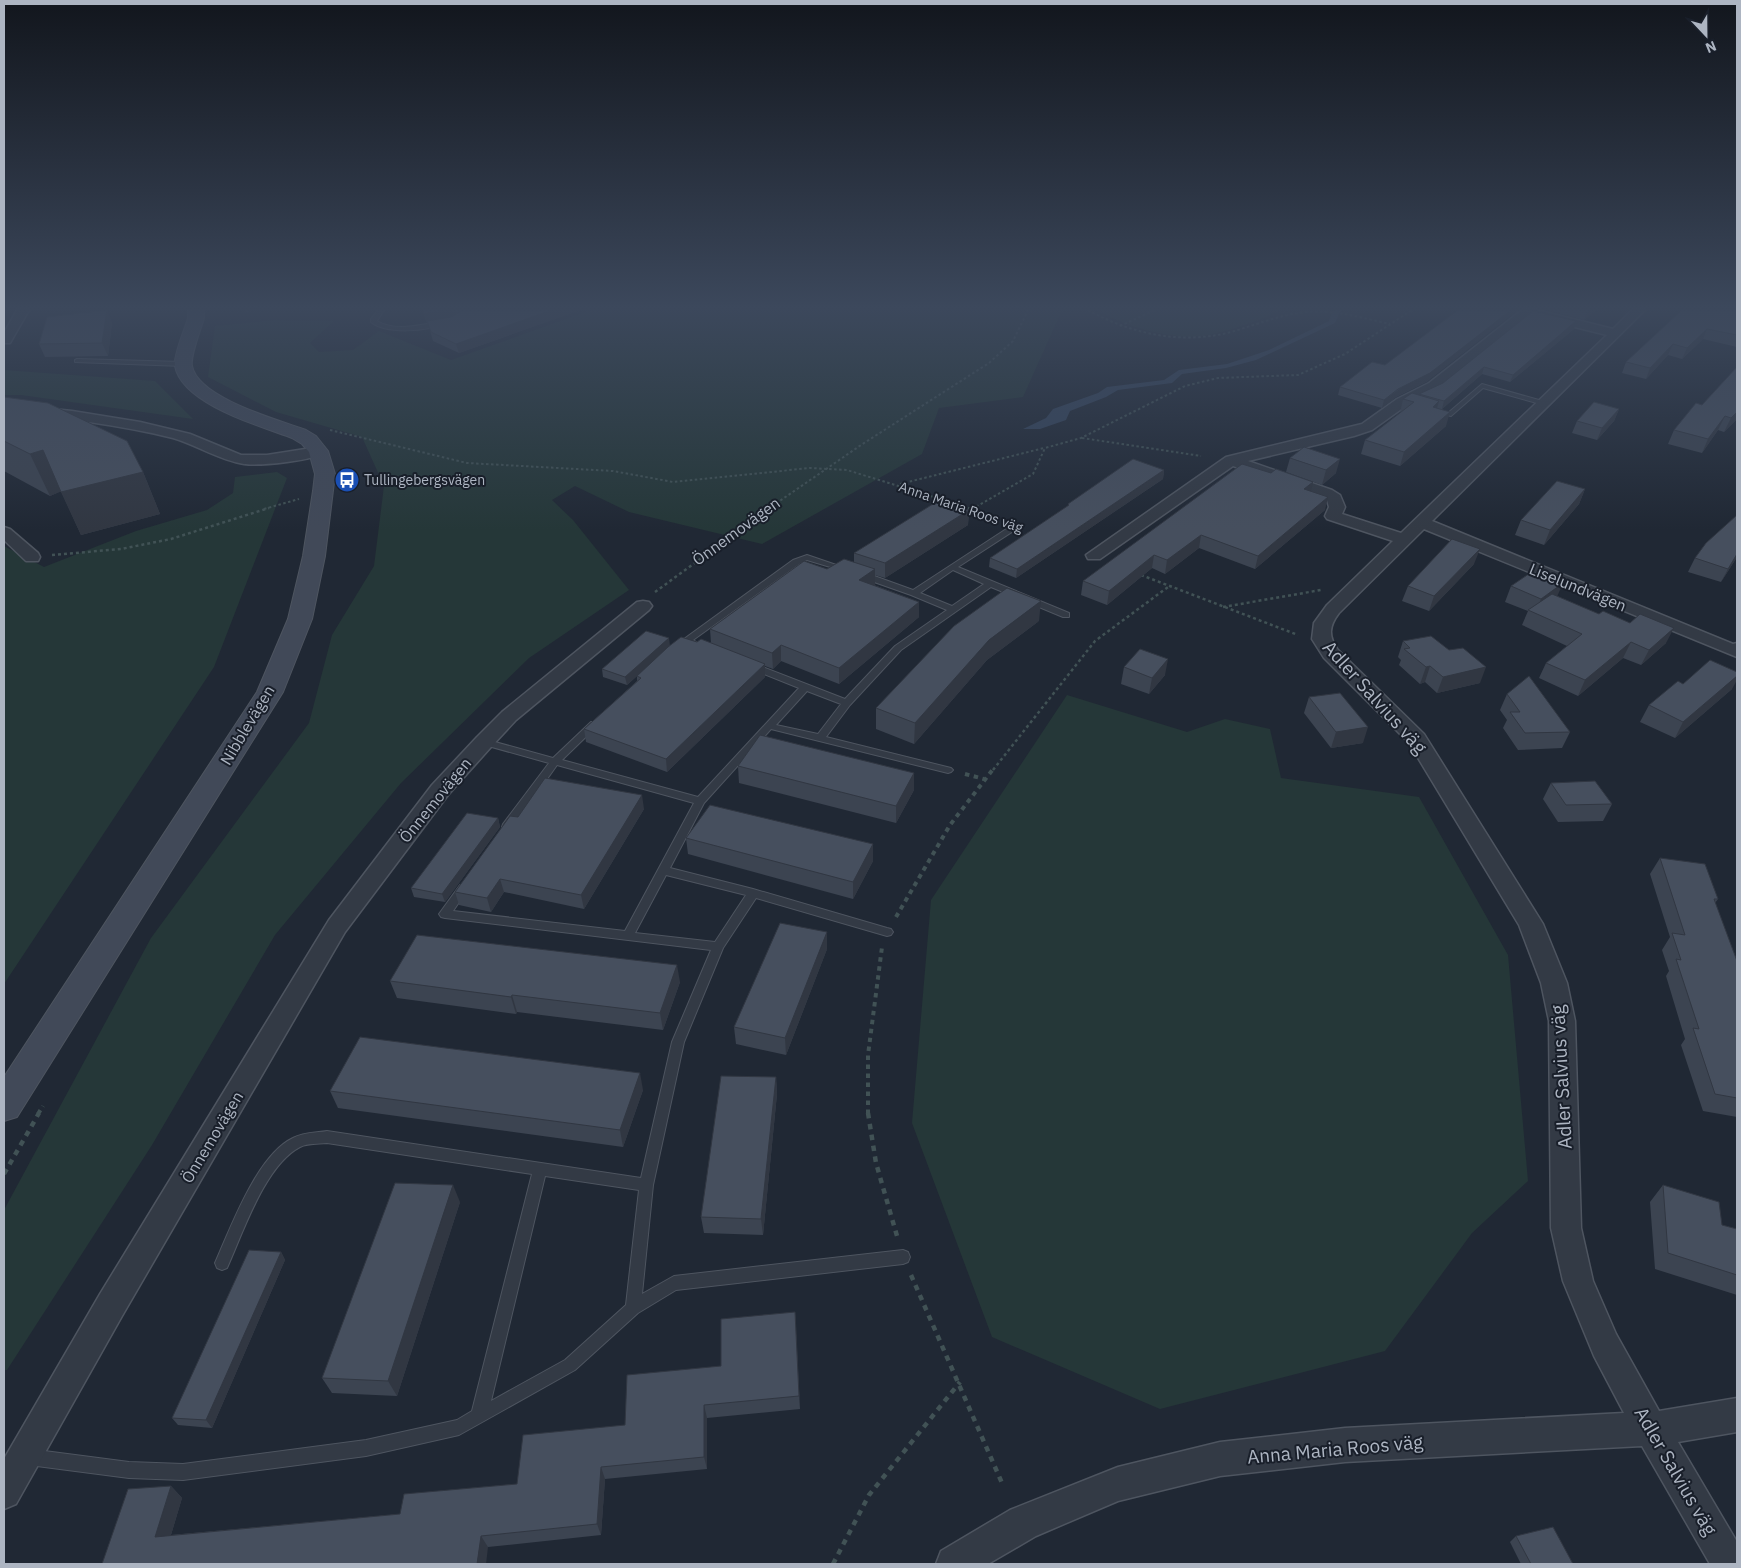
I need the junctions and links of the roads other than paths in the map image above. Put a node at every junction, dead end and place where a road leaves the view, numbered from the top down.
1 (194, 383) edge
2 (1438, 383) edge
3 (1564, 383) edge
4 (1544, 402) junction
5 (4, 408) edge
6 (1431, 410) edge
7 (318, 451) junction
8 (1231, 460) junction
9 (1421, 522) junction
10 (1018, 526) road end
11 (4, 532) edge
12 (1404, 539) junction
13 (1094, 555) road end
14 (32, 557) road end
15 (952, 568) junction
16 (990, 584) junction
17 (914, 593) junction
18 (643, 606) road end
19 (951, 609) junction
20 (1066, 615) dead end
21 (705, 648) edge
22 (1736, 651) edge
23 (742, 662) edge
24 (805, 687) junction
25 (847, 703) junction
26 (603, 715) edge
27 (769, 726) junction
28 (820, 738) junction
29 (484, 742) junction
30 (555, 761) junction
31 (948, 770) dead end
32 (700, 801) junction
33 (503, 834) edge
34 (663, 870) junction
35 (468, 882) edge
36 (753, 893) junction
37 (887, 932) road end
38 (628, 936) junction
39 (718, 947) junction
40 (4, 1106) edge
41 (540, 1169) junction
42 (646, 1185) junction
43 (903, 1257) road end
44 (222, 1263) dead end
45 (633, 1308) junction
46 (1737, 1415) edge
47 (480, 1416) junction
48 (1651, 1429) junction
49 (24, 1456) junction
50 (4, 1492) edge
51 (954, 1564) edge
52 (1730, 1564) edge

1 - 7 street
2 - 8 street
3 - 4 street, Adler Salvius väg
4 - 6 lane
4 - 9 street, Adler Salvius väg
5 - 7 street
7 - 40 street, Nibblevägen
8 - 12 street
8 - 13 street
9 - 12 street, Adler Salvius väg
9 - 22 street, Liselundvägen
10 - 15 lane
11 - 14 street
12 - 48 street, Adler Salvius väg
15 - 16 lane
15 - 17 lane
16 - 19 lane
16 - 20 lane
17 - 19 lane
17 - 21 lane
18 - 29 street, Önnemovägen
19 - 25 lane
23 - 24 lane
24 - 25 lane
24 - 27 lane
25 - 28 lane
26 - 30 lane
27 - 28 lane
27 - 32 lane
28 - 31 lane
29 - 30 lane
29 - 49 street, Önnemovägen
30 - 32 lane
30 - 33 lane
32 - 34 lane
34 - 36 lane
34 - 38 lane
35 - 38 lane
36 - 37 lane
36 - 39 lane
38 - 39 lane
39 - 42 lane
41 - 42 lane
41 - 44 lane
41 - 47 lane
42 - 45 lane
43 - 45 lane
45 - 47 lane
46 - 48 street, Anna Maria Roos väg
47 - 49 lane
48 - 51 street, Anna Maria Roos väg
48 - 52 street, Adler Salvius väg
49 - 50 street, Önnemovägen

